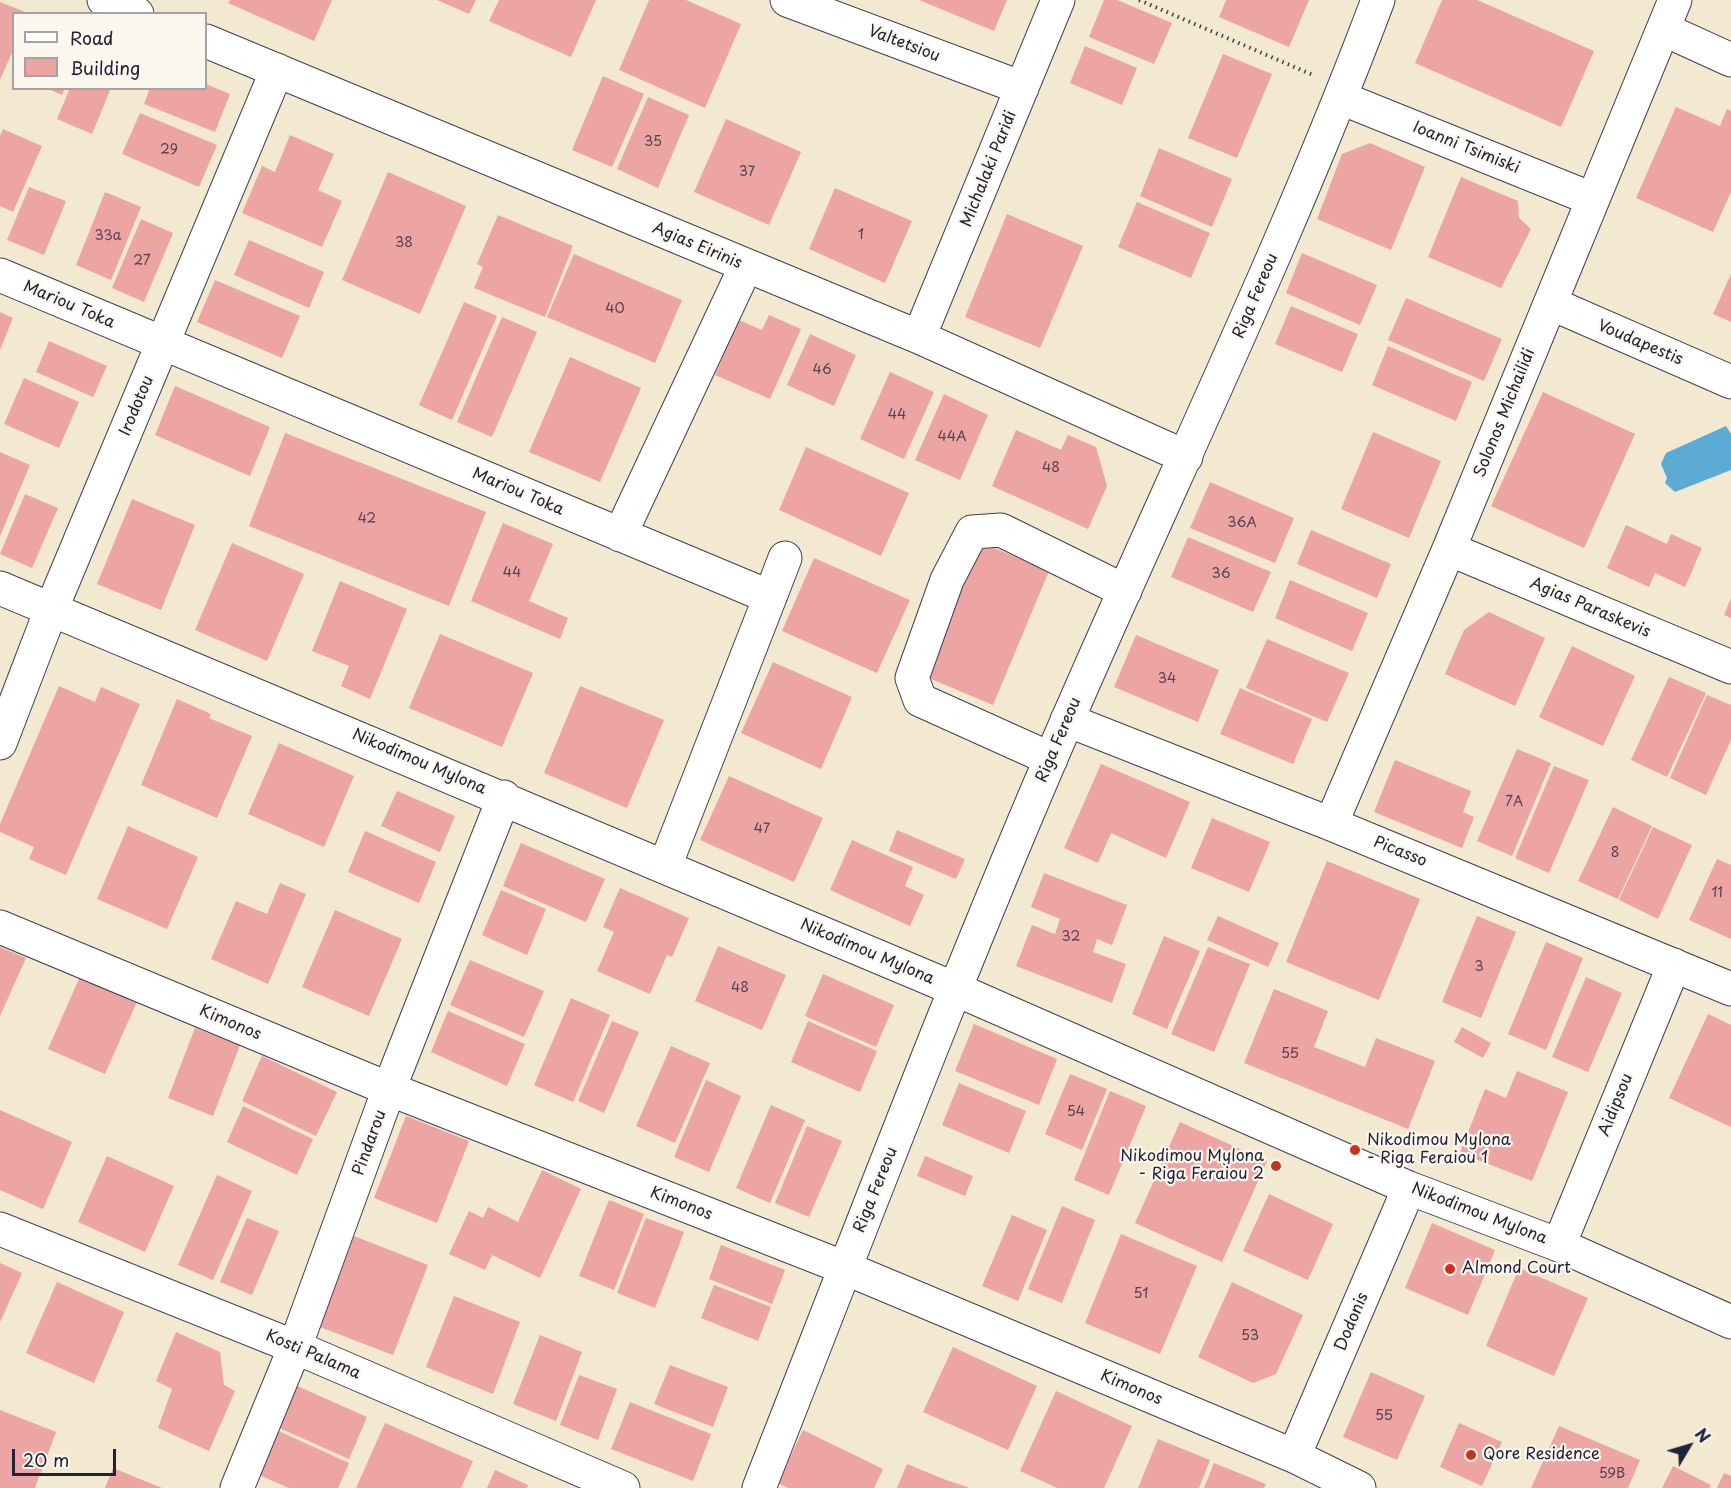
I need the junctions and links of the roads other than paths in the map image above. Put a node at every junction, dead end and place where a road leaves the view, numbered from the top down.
1 (104, 0) edge
2 (787, 0) edge
3 (1058, 0) edge
4 (1378, 0) edge
5 (132, 12) edge
6 (1669, 14) edge
7 (207, 41) edge
8 (1731, 60) edge
9 (277, 70) junction
10 (1022, 88) junction
11 (1343, 93) junction
12 (1592, 199) junction
13 (746, 266) junction
14 (0, 275) edge
15 (1550, 303) junction
16 (919, 337) junction
17 (163, 345) junction
18 (1731, 382) edge
19 (1186, 457) junction
20 (620, 535) junction
21 (1449, 549) junction
22 (785, 558) dead end
23 (0, 588) edge
24 (1125, 591) junction
25 (770, 597) junction
26 (51, 610) junction
27 (1731, 667) edge
28 (1067, 720) junction
29 (0, 743) edge
30 (1051, 759) junction
31 (504, 797) junction
32 (1331, 824) junction
33 (665, 866) junction
34 (0, 927) edge
35 (1674, 965) junction
36 (955, 989) junction
37 (1731, 989) edge
38 (390, 1089) junction
39 (1409, 1188) junction
40 (0, 1229) edge
41 (1559, 1245) junction
42 (845, 1268) junction
43 (1731, 1322) edge
44 (295, 1347) junction
45 (1294, 1456) junction
46 (237, 1488) edge
47 (623, 1488) edge
48 (759, 1488) edge
49 (1359, 1488) edge

1 - 5 street
2 - 10 street, Valtetsiou
3 - 10 street, Michalaki Paridi
4 - 11 street, Riga Fereou
6 - 8 street
6 - 12 street, Solonos Michailidi
7 - 9 street, Agias Eirinis
9 - 13 street, Agias Eirinis
9 - 17 street, Irodotou
10 - 16 street, Michalaki Paridi
11 - 12 street, Ioanni Tsimiski
11 - 19 street, Riga Fereou
12 - 15 street, Solonos Michailidi
13 - 16 street, Agias Eirinis
13 - 20 street
14 - 17 street, Mariou Toka
15 - 18 street, Voudapestis
15 - 21 street, Solonos Michailidi
16 - 19 street, Agias Eirinis
17 - 20 street, Mariou Toka
17 - 26 street, Irodotou
19 - 24 street, Riga Fereou
20 - 25 street, Mariou Toka
21 - 27 street, Agias Paraskevis
21 - 32 street, Solonos Michailidi
22 - 25 street
23 - 26 street, Nikodimou Mylona
24 - 28 street, Riga Fereou
24 - 30 street
25 - 33 street
26 - 29 street, Irodotou
26 - 31 street, Nikodimou Mylona
28 - 30 street, Riga Fereou
28 - 32 street, Picasso
30 - 36 street, Riga Fereou
31 - 33 street, Nikodimou Mylona
31 - 38 street, Pindarou
32 - 35 street, Picasso
33 - 36 street, Nikodimou Mylona
34 - 38 street, Kimonos
35 - 37 street, Picasso
35 - 41 street, Aidipsou
36 - 39 street, Nikodimou Mylona
36 - 42 street, Riga Fereou
38 - 42 street, Kimonos
38 - 44 street, Pindarou
39 - 41 street, Nikodimou Mylona
39 - 45 street, Dodonis
40 - 44 street, Kosti Palama
41 - 43 street, Nikodimou Mylona
42 - 45 street, Kimonos
42 - 48 street, Riga Fereou
44 - 46 street, Pindarou
44 - 47 street, Kosti Palama
45 - 49 street, Kimonos

